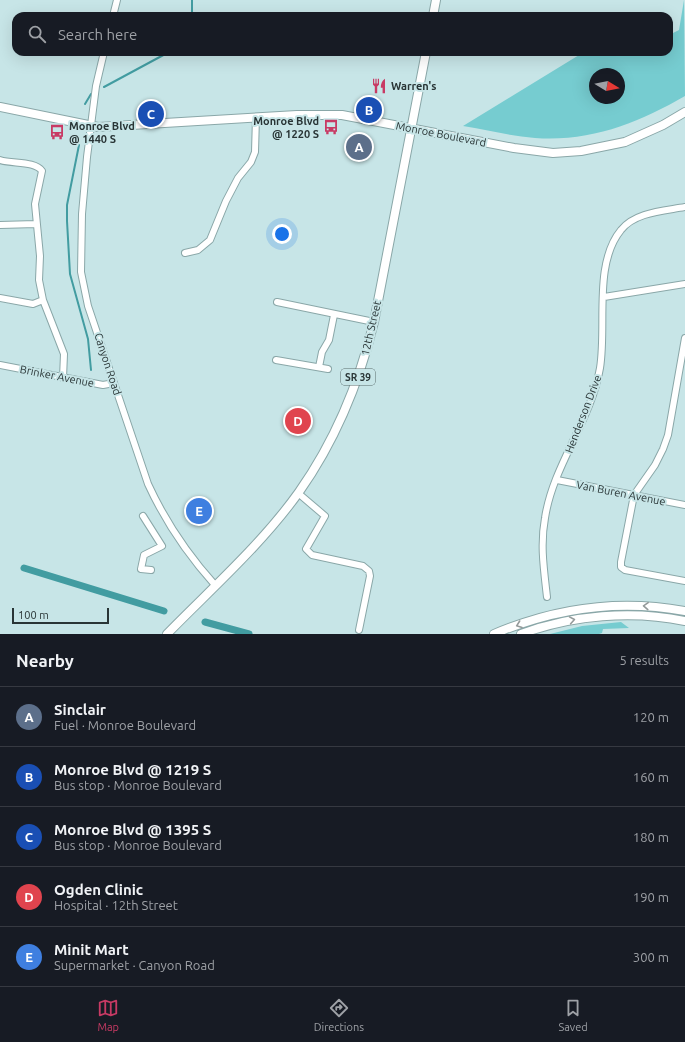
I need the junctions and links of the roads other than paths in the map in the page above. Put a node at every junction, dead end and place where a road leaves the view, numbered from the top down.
1 (117, 0) edge
2 (436, 0) edge
3 (114, 12) edge
4 (434, 12) edge
5 (103, 56) edge
6 (425, 56) edge
7 (0, 107) edge
8 (685, 112) edge
9 (256, 117) junction
10 (91, 125) junction
11 (411, 129) junction
12 (0, 160) edge
13 (685, 207) edge
14 (36, 224) junction
15 (0, 225) edge
16 (185, 253) dead end
17 (685, 284) edge
18 (604, 297) junction
19 (0, 298) edge
20 (43, 300) junction
21 (277, 302) dead end
22 (334, 315) junction
23 (374, 322) junction
24 (685, 338) edge
25 (276, 360) dead end
26 (0, 365) edge
27 (319, 367) junction
28 (328, 369) dead end
29 (63, 378) junction
30 (114, 383) junction
31 (557, 480) junction
32 (298, 493) junction
33 (634, 495) junction
34 (685, 505) edge
35 (143, 516) dead end
36 (151, 570) dead end
37 (685, 581) edge
38 (215, 585) junction
39 (548, 596) dead end
40 (685, 611) edge
41 (685, 621) edge
42 (359, 630) dead end
43 (167, 634) edge
44 (494, 634) edge
45 (521, 634) edge

1 - 3 street
2 - 4 main road
5 - 10 street, Canyon Road
6 - 11 main road, 12th Street / SR 39
7 - 10 main road, Monroe Boulevard
8 - 11 main road, Monroe Boulevard
9 - 10 main road, Monroe Boulevard
9 - 11 main road, Monroe Boulevard
9 - 16 street
10 - 30 street, Canyon Road
11 - 23 main road, 12th Street / SR 39
12 - 14 street
13 - 18 street, Henderson Drive
14 - 15 street
14 - 20 street
17 - 18 street
18 - 31 street, Henderson Drive
19 - 20 street
20 - 29 street
21 - 22 street
22 - 23 street
22 - 27 street
23 - 32 main road, 12th Street / SR 39
24 - 33 street
25 - 27 street
26 - 29 street, Brinker Avenue
27 - 28 street
29 - 30 street, Brinker Avenue
30 - 38 street, Canyon Road
31 - 33 street, Van Buren Avenue
31 - 39 street, Henderson Drive
32 - 38 main road, 12th Street / SR 39
32 - 42 street
33 - 34 street, Van Buren Avenue
33 - 37 street
35 - 36 street
38 - 43 main road, SR 39
40 -> 44 main road
45 -> 41 main road

